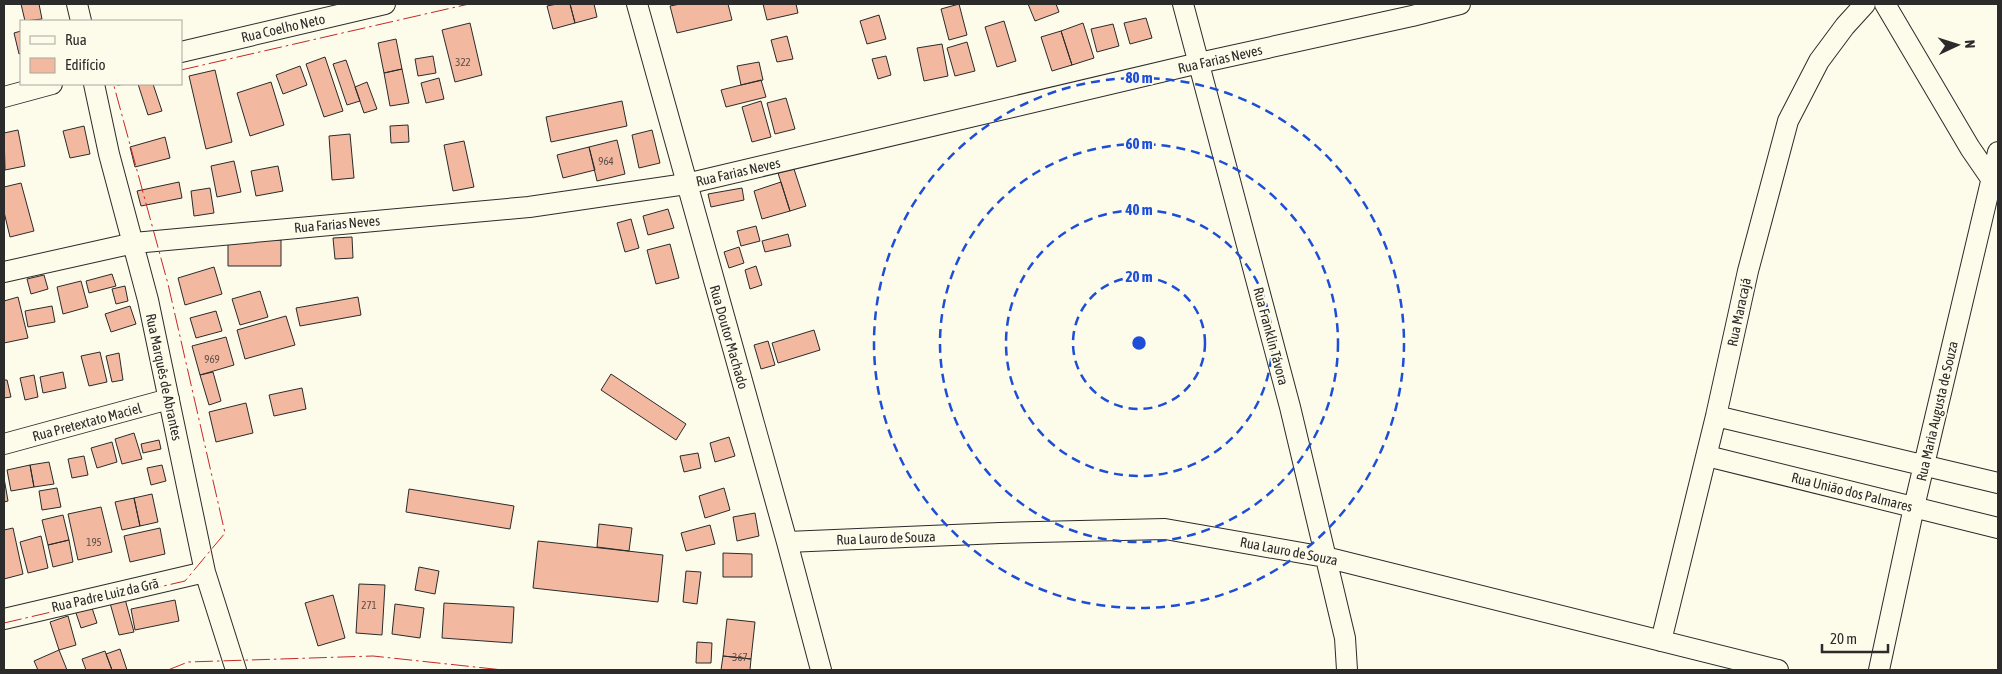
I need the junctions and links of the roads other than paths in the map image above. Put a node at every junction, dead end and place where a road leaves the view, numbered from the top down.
1 (77, 4) edge
2 (385, 4) edge
3 (637, 4) edge
4 (1183, 4) edge
5 (1460, 4) edge
6 (1865, 4) edge
7 (1885, 4) edge
8 (81, 20) edge
9 (182, 52) edge
10 (1198, 63) junction
11 (48, 85) edge
12 (94, 85) edge
13 (4, 97) edge
14 (1998, 152) edge
15 (1992, 180) junction
16 (686, 184) junction
17 (134, 243) junction
18 (4, 272) edge
19 (169, 399) junction
20 (1716, 416) junction
21 (4, 444) edge
22 (1706, 456) junction
23 (1924, 466) junction
24 (1998, 484) edge
25 (1914, 507) junction
26 (1998, 528) edge
27 (788, 542) junction
28 (1325, 557) junction
29 (205, 572) junction
30 (4, 619) edge
31 (1661, 641) junction
32 (236, 670) edge
33 (821, 670) edge
34 (1347, 670) edge
35 (1778, 670) edge
36 (1880, 670) edge

1 - 8 street
2 - 9 street, Rua Coelho Neto
3 - 16 street, Rua Doutor Machado
4 - 10 street, Rua Franklin Távora
5 - 10 street, Rua Farias Neves
6 - 20 street, Rua Maracajá
7 - 15 street
10 - 16 street, Rua Farias Neves
10 - 28 street, Rua Franklin Távora
11 - 13 street
12 - 17 street, Rua Marquês de Abrantes
14 - 15 street, Rua Maria Augusta de Souza
15 - 23 street, Rua Maria Augusta de Souza
16 - 17 street, Rua Farias Neves
16 - 27 street, Rua Doutor Machado
17 - 18 street, Rua Farias Neves
17 - 19 street, Rua Marquês de Abrantes
19 - 21 street, Rua Pretextato Maciel
19 - 29 street, Rua Marquês de Abrantes
20 - 22 street, Rua Maracajá
20 - 23 street
22 - 25 street, Rua União dos Palmares
22 - 31 street, Rua Maracajá
23 - 24 street
23 - 25 street, Rua Maria Augusta de Souza
25 - 26 street, Rua União dos Palmares
25 - 36 street, Rua Maria Augusta de Souza
27 - 28 street, Rua Lauro de Souza
27 - 33 street, Rua Doutor Machado
28 - 31 street, Rua Lauro de Souza
28 - 34 street, Rua Franklin Távora
29 - 30 street, Rua Padre Luiz da Grã
29 - 32 street, Rua Marquês de Abrantes
31 - 35 street, Rua Lauro de Souza

